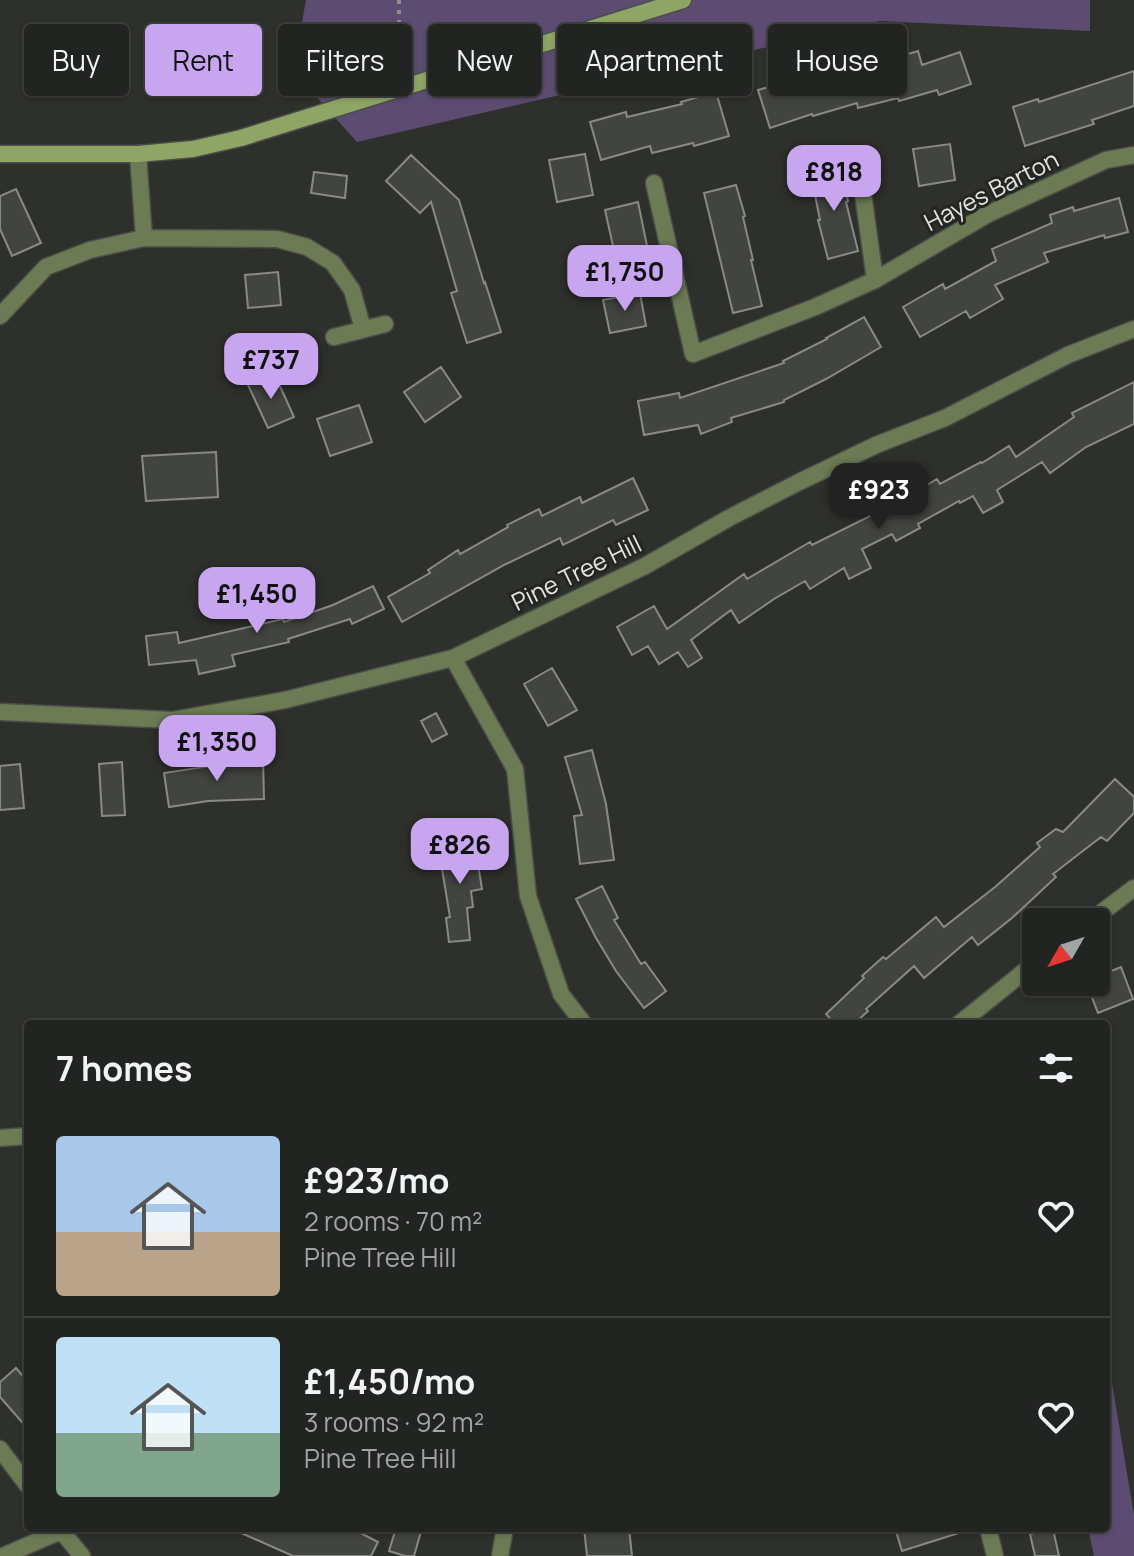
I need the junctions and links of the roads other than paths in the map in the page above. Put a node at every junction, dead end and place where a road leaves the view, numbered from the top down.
1 (683, 0) edge
2 (0, 154) edge
3 (138, 154) junction
4 (1134, 155) edge
5 (858, 157) dead end
6 (654, 183) dead end
7 (144, 238) junction
8 (875, 280) junction
9 (0, 316) edge
10 (385, 324) dead end
11 (363, 329) junction
12 (1134, 329) edge
13 (334, 337) dead end
14 (453, 658) junction
15 (0, 712) edge
16 (1134, 890) edge
17 (1109, 908) edge
18 (1022, 973) edge
19 (581, 1020) edge
20 (964, 1020) edge
21 (24, 1136) edge
22 (0, 1138) edge
23 (0, 1449) edge
24 (24, 1481) edge
25 (56, 1532) edge
26 (62, 1532) edge
27 (504, 1532) edge
28 (989, 1532) edge
29 (3, 1556) edge
30 (82, 1556) edge
31 (500, 1556) edge
32 (995, 1556) edge

1 - 3 main road
2 - 3 main road
3 - 7 street
4 - 8 street, Hayes Barton
5 - 8 street
6 - 8 street, Hayes Barton
7 - 9 street
7 - 11 street
10 - 11 street
11 - 13 street
12 - 14 street, Pine Tree Hill
14 - 15 street, Pine Tree Hill
14 - 19 street
16 - 17 street
18 - 20 street
21 - 22 street
23 - 24 street
25 - 29 street
26 - 30 street
27 - 31 street
28 - 32 street

